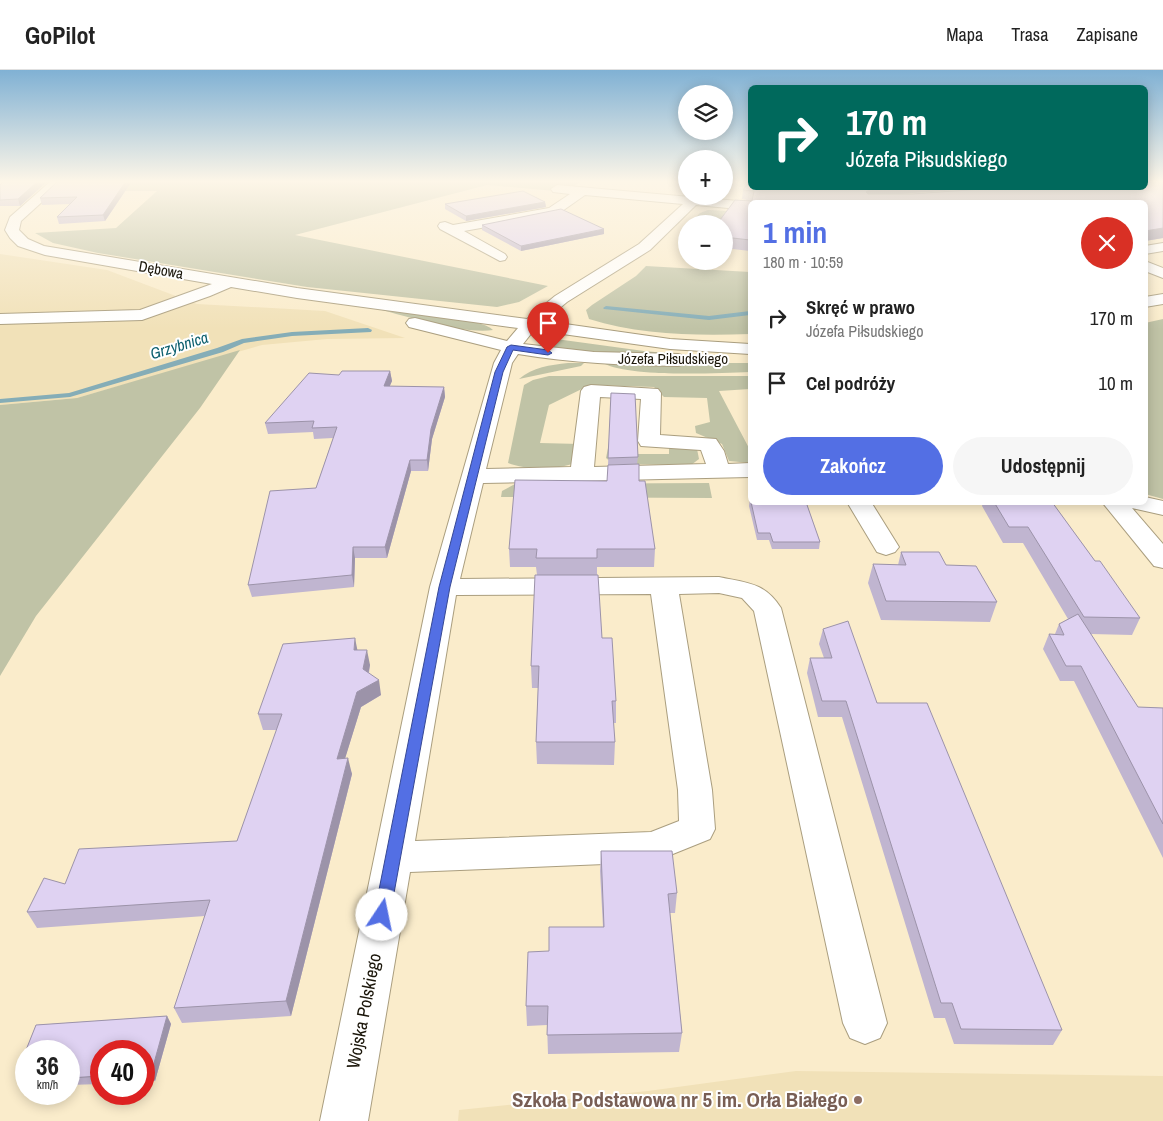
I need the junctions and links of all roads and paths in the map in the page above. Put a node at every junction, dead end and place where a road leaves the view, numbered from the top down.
1 (12, 230) edge
2 (452, 230) edge
3 (663, 230) edge
4 (1163, 248) edge
5 (1148, 250) edge
6 (500, 257) dead end
7 (1148, 267) edge
8 (1163, 273) edge
9 (228, 282) junction
10 (572, 291) junction
11 (204, 293) junction
12 (297, 293) junction
13 (228, 300) dead end
14 (258, 303) dead end
15 (358, 308) junction
16 (0, 319) edge
17 (530, 324) junction
18 (614, 337) junction
19 (511, 347) junction
20 (748, 349) edge
21 (596, 358) junction
22 (748, 358) edge
23 (497, 382) junction
24 (748, 470) edge
25 (719, 471) junction
26 (582, 474) junction
27 (474, 476) junction
28 (861, 505) edge
29 (1117, 505) edge
30 (1148, 505) edge
31 (1163, 508) edge
32 (886, 547) dead end
33 (1163, 560) edge
34 (664, 586) junction
35 (444, 587) junction
36 (393, 857) junction
37 (865, 1023) dead end
38 (344, 1121) edge

1 - 9 street, Dębowa
2 - 6 street
3 - 10 street, Wojska Polskiego
4 - 5 street
7 - 8 street
9 - 11 street
9 - 12 street, Dębowa
10 - 17 street, Wojska Polskiego
10 - 18 street, Józefa Piłsudskiego
11 - 13 street
11 - 16 street
12 - 15 street, Dębowa
12 - 17 street, Dębowa
14 - 15 street
15 - 19 street, Dębowa
17 - 18 street, Józefa Piłsudskiego
17 - 19 street, Wojska Polskiego
18 - 20 street, Józefa Piłsudskiego
19 - 21 street, Józefa Piłsudskiego
19 - 23 street, Wojska Polskiego
21 - 22 street, Józefa Piłsudskiego
21 - 23 street, Józefa Piłsudskiego
23 - 27 street, Wojska Polskiego
24 - 25 street
25 - 26 street
25 - 26 street
26 - 27 street
27 - 35 street, Wojska Polskiego
28 - 32 street
29 - 33 street
30 - 31 street
34 - 35 street
34 - 36 street
34 - 37 street
35 - 36 street, Wojska Polskiego
36 - 38 street, Wojska Polskiego

